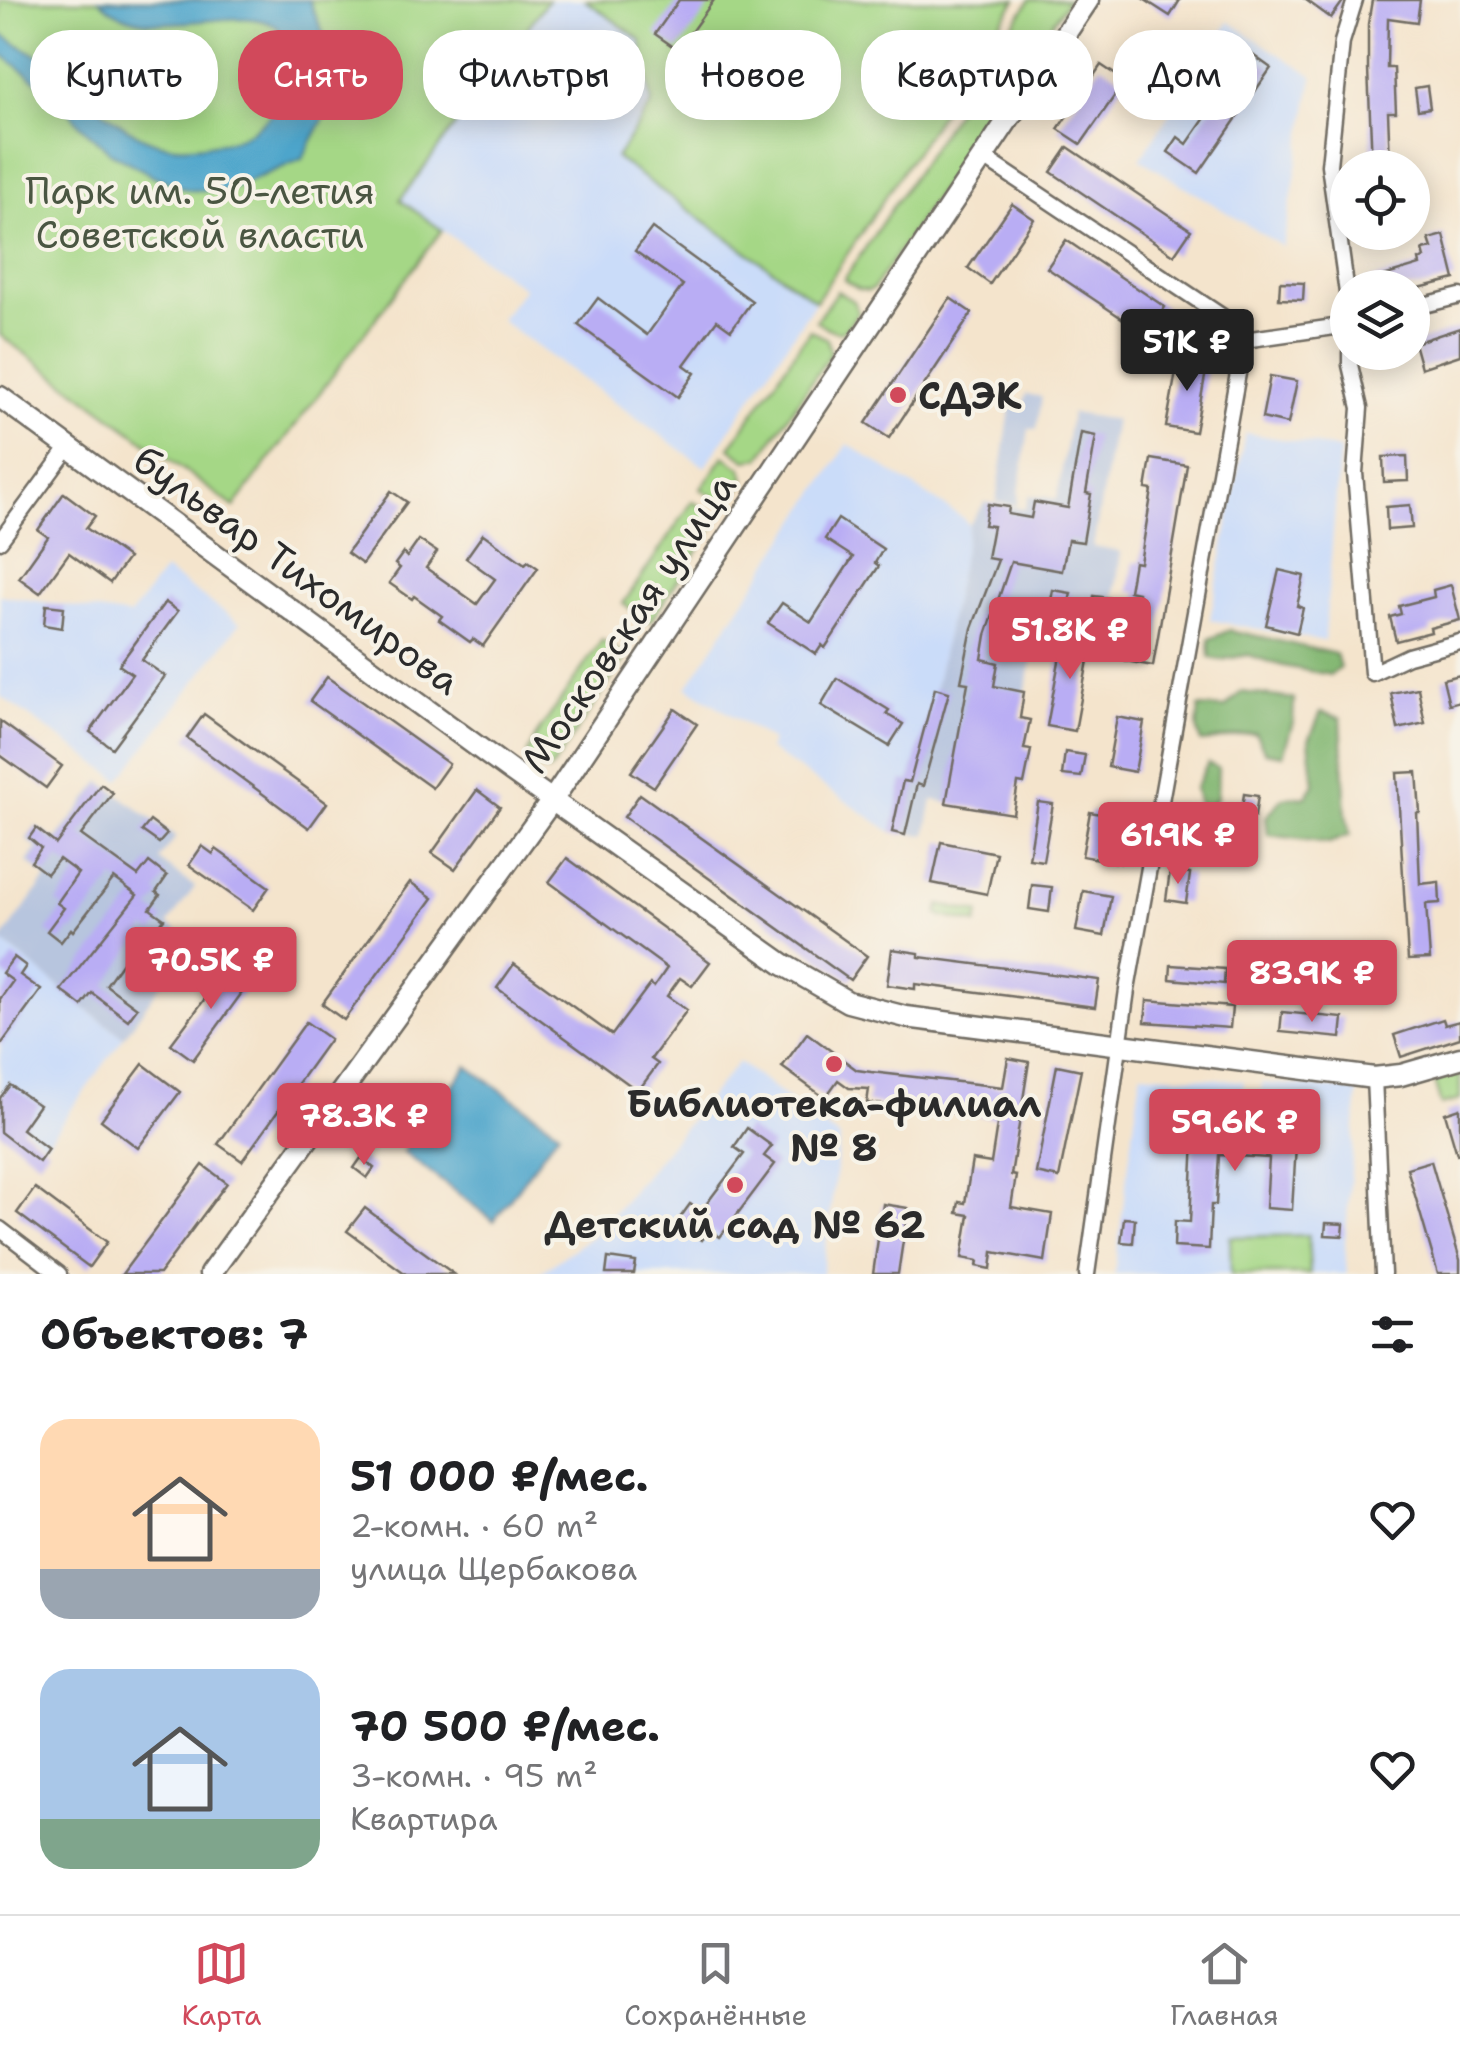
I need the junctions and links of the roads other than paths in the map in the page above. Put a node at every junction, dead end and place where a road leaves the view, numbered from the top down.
1 (1088, 0) edge
2 (1354, 0) edge
3 (983, 157) junction
4 (1344, 270) edge
5 (1460, 296) edge
6 (1430, 304) edge
7 (1330, 328) edge
8 (1244, 340) junction
9 (1351, 370) edge
10 (0, 397) edge
11 (69, 447) junction
12 (0, 541) edge
13 (1460, 642) edge
14 (553, 799) junction
15 (1120, 1046) junction
16 (1460, 1058) edge
17 (1374, 1078) junction
18 (0, 1229) edge
19 (59, 1274) edge
20 (210, 1274) edge
21 (1088, 1274) edge
22 (1383, 1274) edge

1 - 3 street, Московская улица
2 - 4 street
3 - 8 street
3 - 14 street, Московская улица
5 - 6 street
7 - 8 street
8 - 15 street
9 - 13 street
10 - 11 street, бульвар Тихомирова
11 - 12 street
11 - 14 street, бульвар Тихомирова
14 - 15 street, бульвар Тихомирова
14 - 20 street, Московская улица
15 - 17 street, бульвар Тихомирова
15 - 21 street
16 - 17 street, бульвар Тихомирова
17 - 22 street
18 - 19 street

